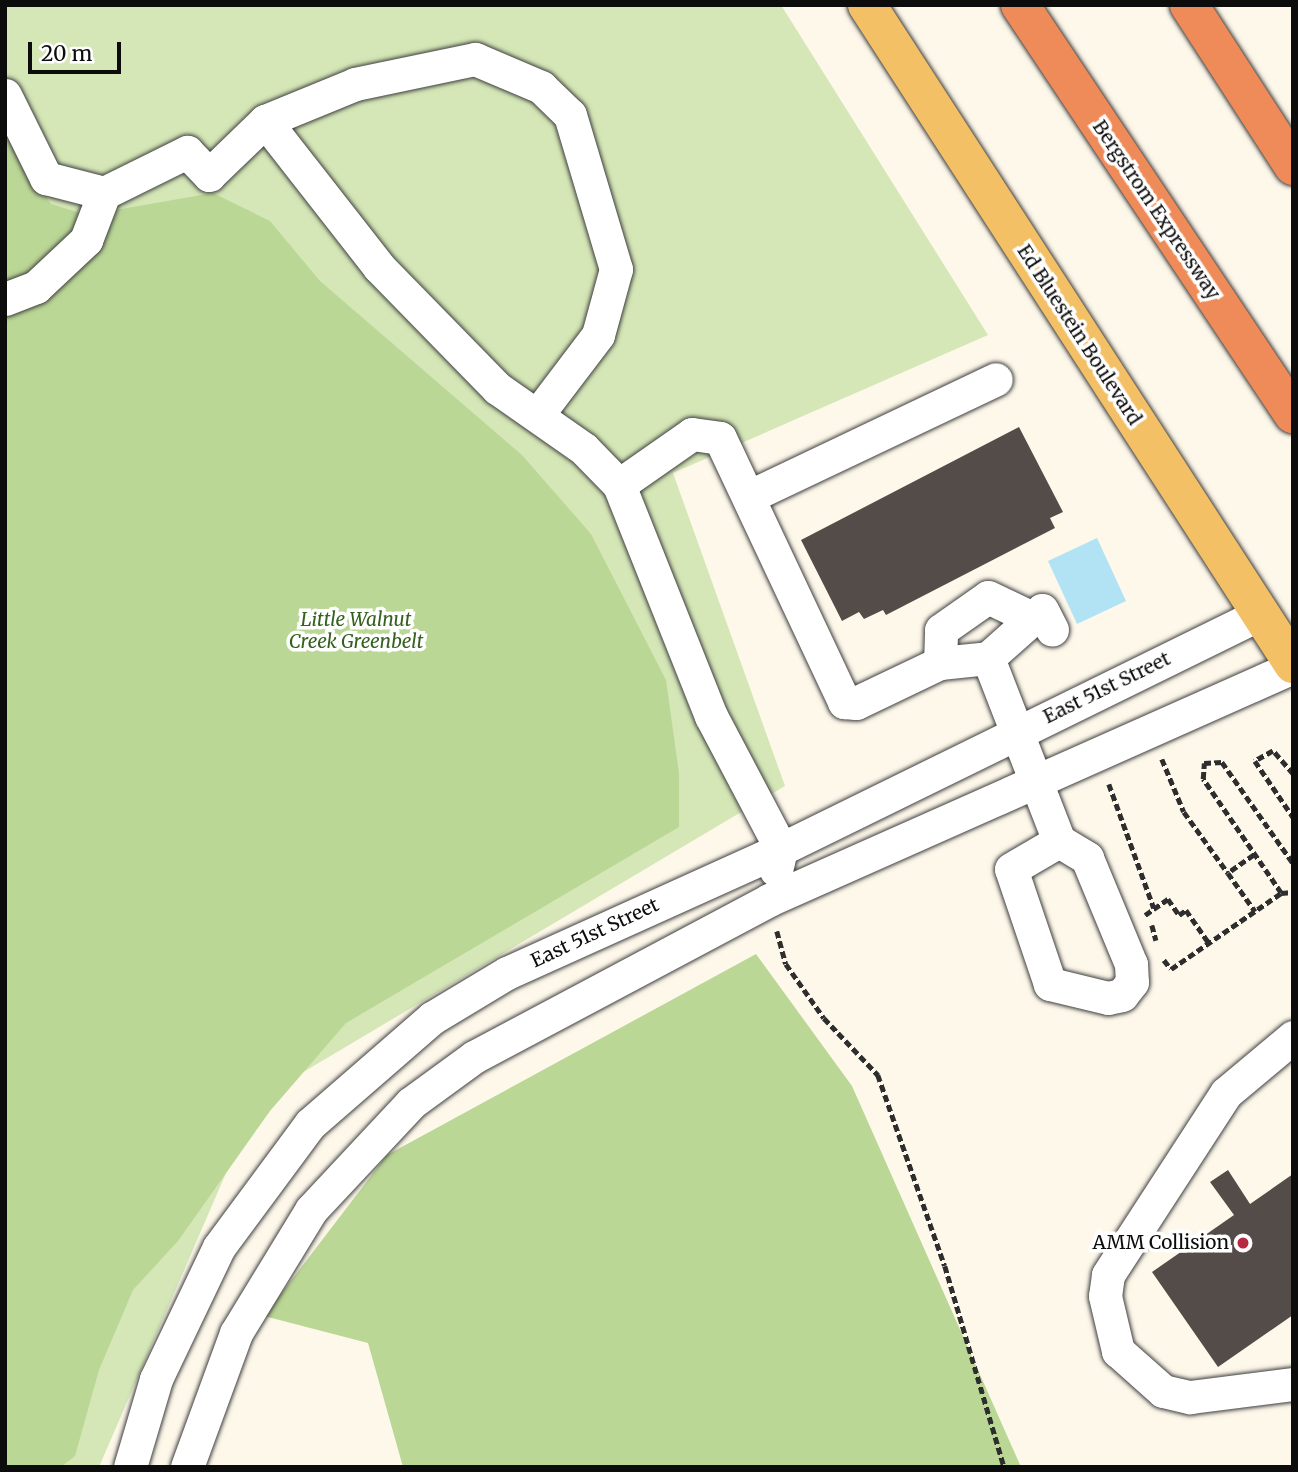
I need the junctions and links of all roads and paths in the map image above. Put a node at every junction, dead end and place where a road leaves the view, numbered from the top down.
1 (867, 5) edge
2 (1020, 5) edge
3 (1189, 5) edge
4 (5, 95) edge
5 (265, 121) junction
6 (1293, 166) edge
7 (104, 193) junction
8 (5, 299) edge
9 (996, 379) dead end
10 (538, 414) junction
11 (1293, 414) edge
12 (619, 485) junction
13 (750, 496) junction
14 (1260, 614) junction
15 (988, 657) junction
16 (940, 663) junction
17 (1293, 665) edge
18 (1055, 714) junction
19 (1018, 732) junction
20 (1159, 752) dead end
21 (1078, 760) junction
22 (1293, 774) edge
23 (1038, 779) junction
24 (1107, 779) dead end
25 (1293, 817) edge
26 (1059, 841) junction
27 (781, 849) junction
28 (1254, 855) junction
29 (1293, 863) edge
30 (1228, 873) junction
31 (1293, 892) edge
32 (1281, 893) junction
33 (769, 900) junction
34 (1154, 908) junction
35 (1255, 911) junction
36 (1209, 943) junction
37 (1293, 1037) edge
38 (1293, 1384) edge
39 (130, 1467) edge
40 (187, 1467) edge
41 (1004, 1467) edge

1 - 14 main road, Ed Bluestein Boulevard
2 - 11 highway, Bergstrom Expressway
3 - 6 highway
4 - 7 street
5 - 7 street
5 - 10 street
5 - 10 street
7 - 8 street
9 - 13 street
10 - 12 street
12 - 13 street
12 - 27 street
13 - 16 street
14 - 17 main road, Ed Bluestein Boulevard
14 - 18 street, East 51st Street
15 - 16 street
15 - 16 street
15 - 19 street
17 - 21 street
18 - 19 street, East 51st Street
18 - 21 street
19 - 23 street
19 - 27 street, East 51st Street
20 - 30 path
21 - 23 street
22 - 25 path
23 - 26 street
23 - 33 street
24 - 34 path
26 - 26 street
27 - 33 street
27 - 39 street, East 51st Street
28 - 29 path
28 - 30 path
28 - 32 path
30 - 35 path
31 - 32 path
32 - 35 path
33 - 40 street
33 - 41 path
34 - 36 path
34 - 36 path
35 - 36 path
37 - 38 street

